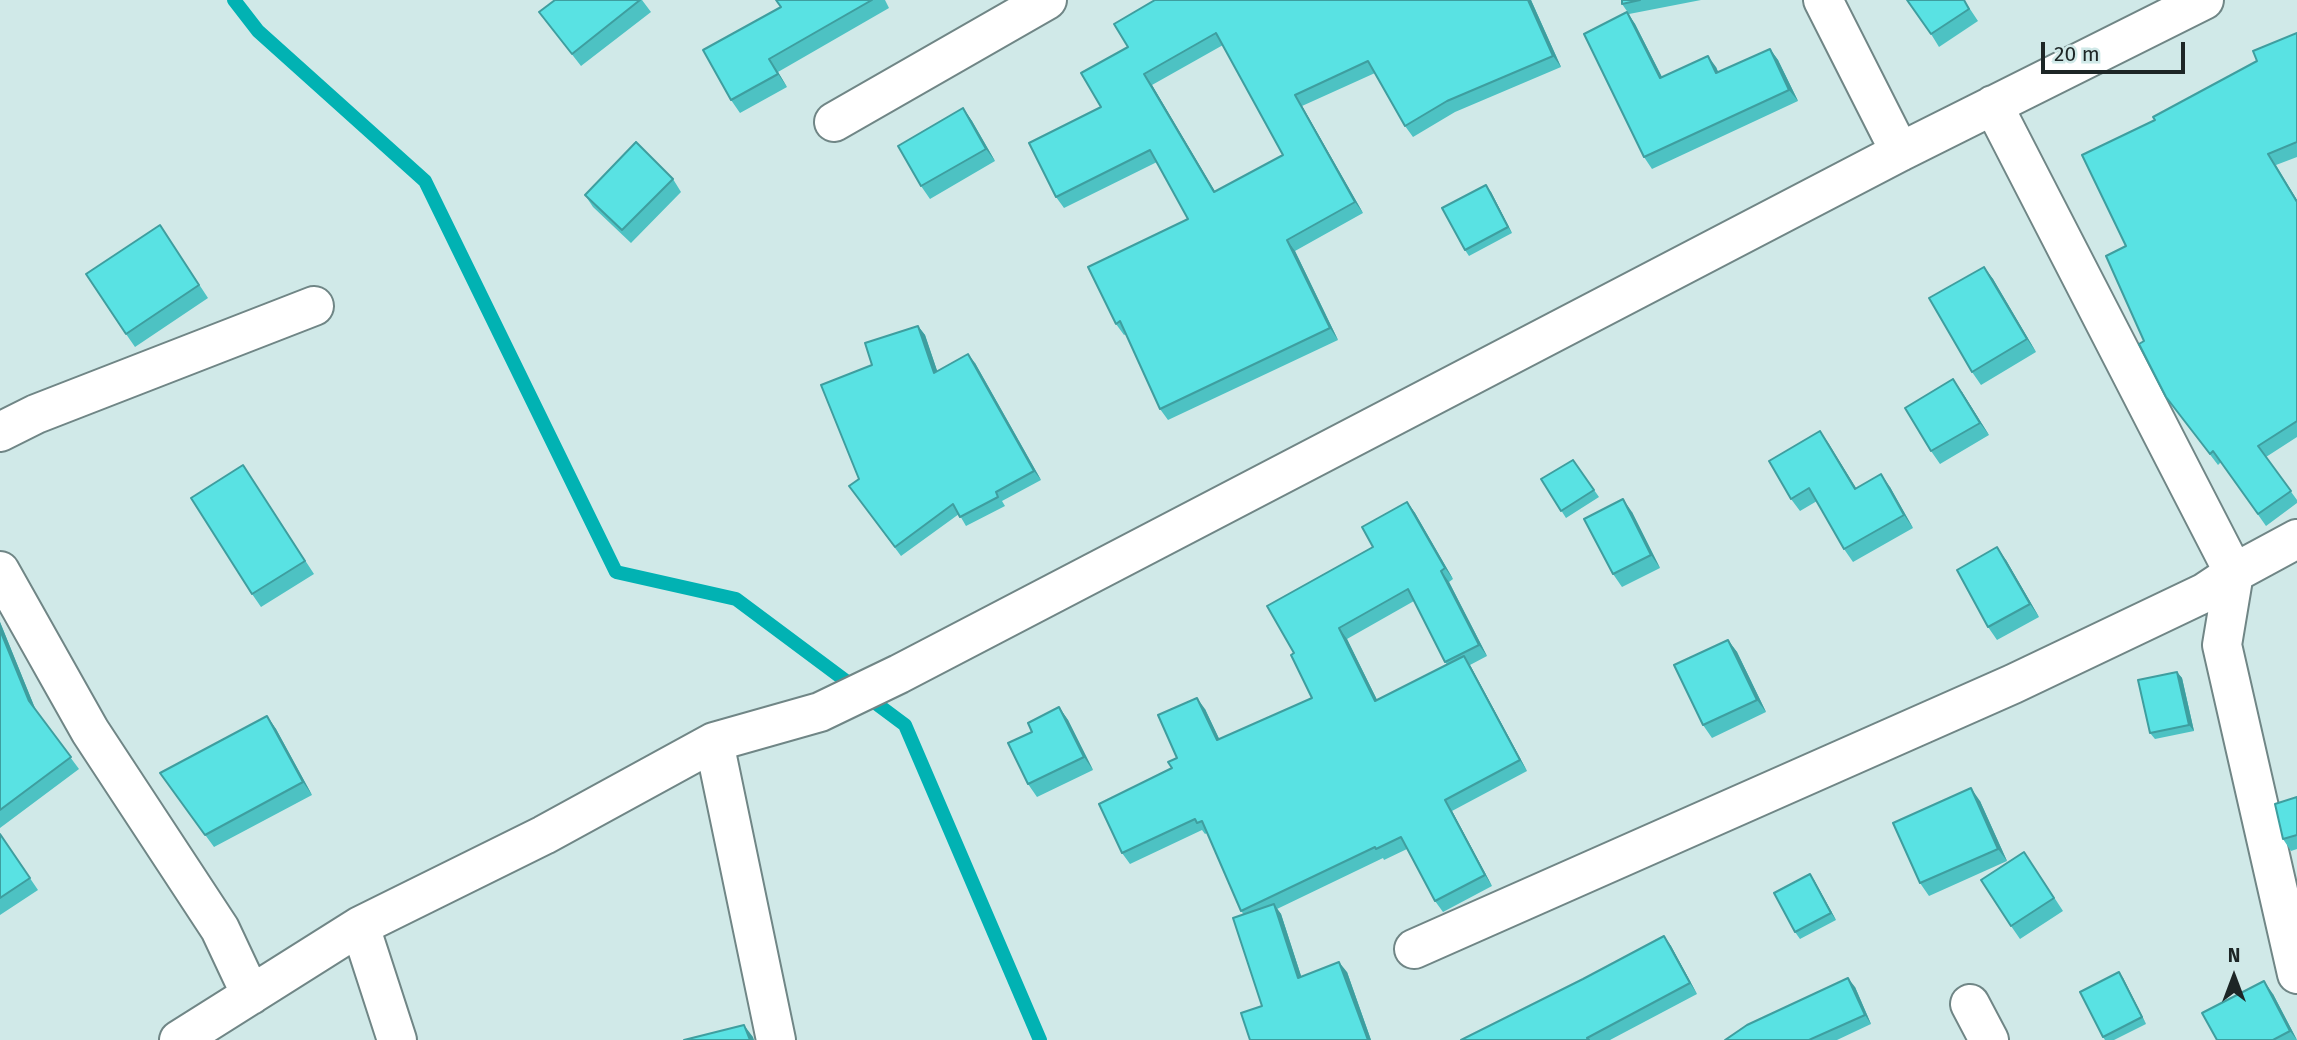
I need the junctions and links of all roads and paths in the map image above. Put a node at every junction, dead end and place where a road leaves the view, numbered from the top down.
1 (1047, 0) edge
2 (1823, 0) edge
3 (2204, 0) edge
4 (1993, 105) junction
5 (834, 122) dead end
6 (1900, 152) junction
7 (314, 306) dead end
8 (0, 432) edge
9 (2297, 538) edge
10 (0, 571) edge
11 (2234, 573) junction
12 (714, 742) junction
13 (360, 926) junction
14 (1414, 949) dead end
15 (2297, 974) edge
16 (251, 995) junction
17 (1970, 1004) dead end
18 (179, 1040) edge
19 (397, 1040) edge
20 (776, 1040) edge
21 (1989, 1040) edge

1 - 5 street
2 - 6 street
3 - 4 street
4 - 6 street
4 - 11 street
6 - 12 street
7 - 8 street
9 - 11 street
10 - 16 street
11 - 14 street
11 - 15 street
12 - 13 street
12 - 20 street
13 - 16 street
13 - 19 street
16 - 18 street
17 - 21 street

